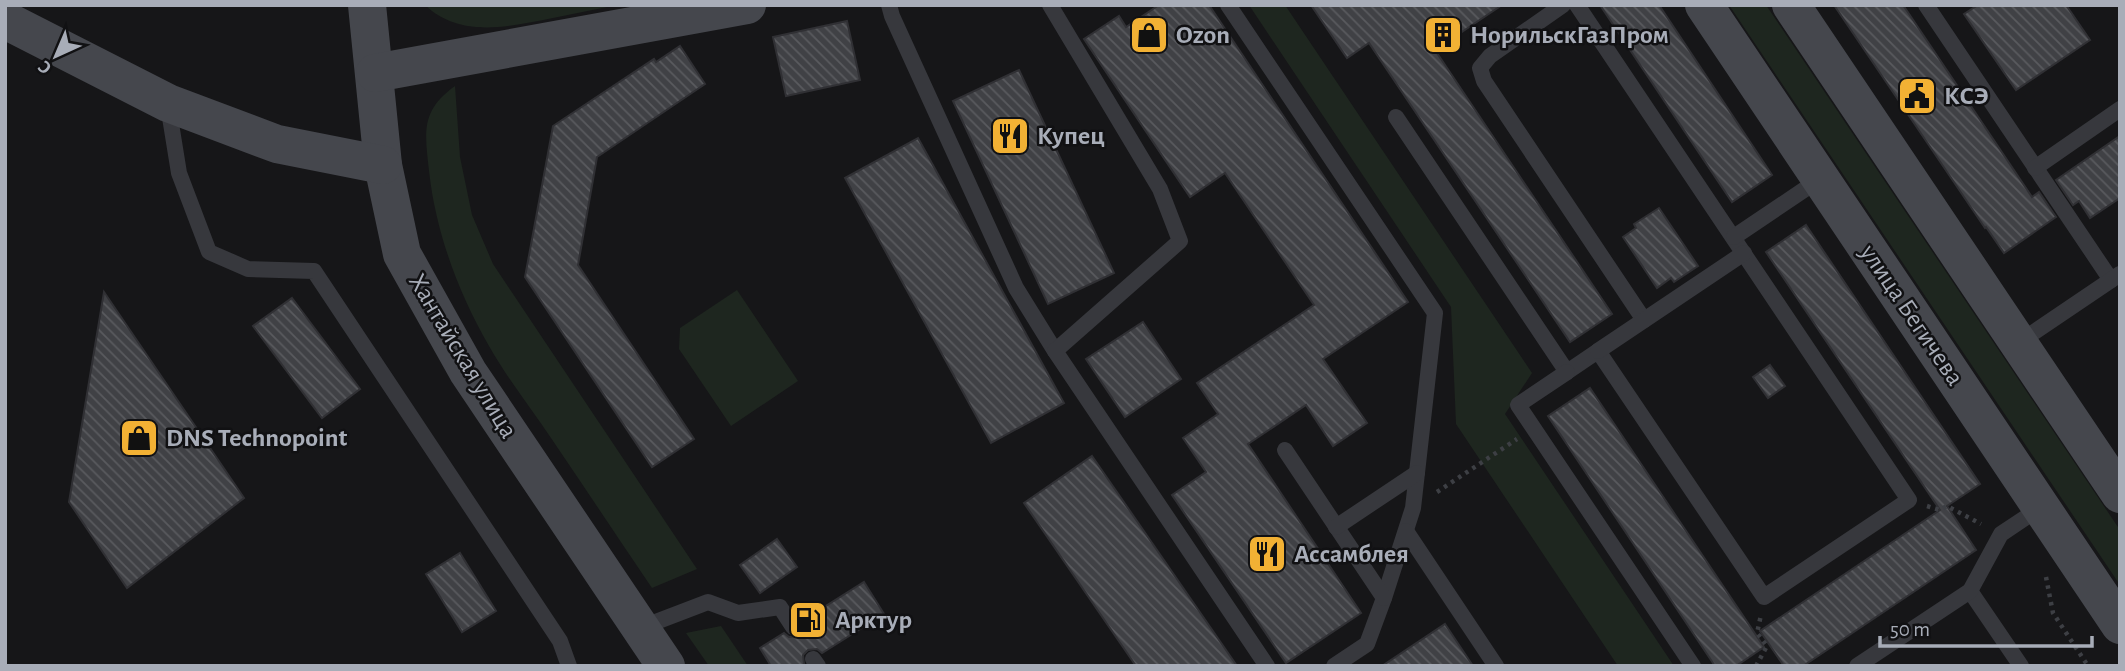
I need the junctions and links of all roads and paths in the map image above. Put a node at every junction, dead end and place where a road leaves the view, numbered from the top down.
1 (367, 5) edge
2 (747, 5) edge
3 (889, 5) edge
4 (1051, 5) edge
5 (1228, 5) edge
6 (1563, 5) edge
7 (1577, 5) edge
8 (1704, 5) edge
9 (1791, 5) edge
10 (1926, 5) edge
11 (5, 19) edge
12 (375, 73) junction
13 (167, 103) junction
14 (2120, 109) edge
15 (1396, 117) dead end
16 (383, 164) junction
17 (2035, 168) junction
18 (1821, 179) junction
19 (1734, 237) junction
20 (1744, 253) junction
21 (2115, 277) edge
22 (1644, 320) junction
23 (2018, 343) junction
24 (1055, 351) junction
25 (1598, 351) junction
26 (1567, 372) junction
27 (1520, 436) dead end
28 (1285, 450) dead end
29 (1417, 473) junction
30 (2120, 494) edge
31 (1909, 499) junction
32 (1413, 508) junction
33 (2040, 508) junction
34 (1336, 527) junction
35 (1406, 531) junction
36 (2001, 534) junction
37 (1970, 591) junction
38 (1764, 597) junction
39 (1384, 598) junction
40 (2120, 625) edge
41 (793, 627) dead end
42 (640, 628) junction
43 (569, 666) edge
44 (666, 666) edge
45 (1267, 666) edge
46 (1334, 666) edge
47 (1496, 666) edge
48 (1693, 666) edge
49 (1756, 666) edge
50 (1857, 666) edge
51 (2021, 666) edge

1 - 12 street, Хантайская улица
2 - 12 street
3 - 24 lane
4 - 24 lane
5 - 29 lane
6 - 22 lane
7 - 19 lane
8 - 18 street, улица Бегичева
9 - 23 street
10 - 17 lane
11 - 13 street
12 - 16 street, Хантайская улица
13 - 16 street
13 - 43 lane
14 - 17 lane
15 - 26 lane
16 - 42 street, Хантайская улица
17 - 21 lane
18 - 19 lane
18 - 33 street, улица Бегичева
19 - 20 lane
20 - 22 lane
20 - 31 lane
21 - 23 lane
22 - 25 lane
23 - 30 street
24 - 45 lane
25 - 26 lane
25 - 38 lane
26 - 48 lane
27 - 32 path
28 - 34 lane
29 - 32 lane
29 - 34 lane
31 - 36 path
31 - 38 lane
32 - 35 lane
33 - 36 lane
33 - 40 street, улица Бегичева
34 - 39 lane
35 - 39 lane
35 - 47 lane
36 - 37 lane
37 - 50 lane
37 - 51 lane
38 - 49 path
39 - 46 lane
41 - 42 lane
42 - 44 street, Хантайская улица

